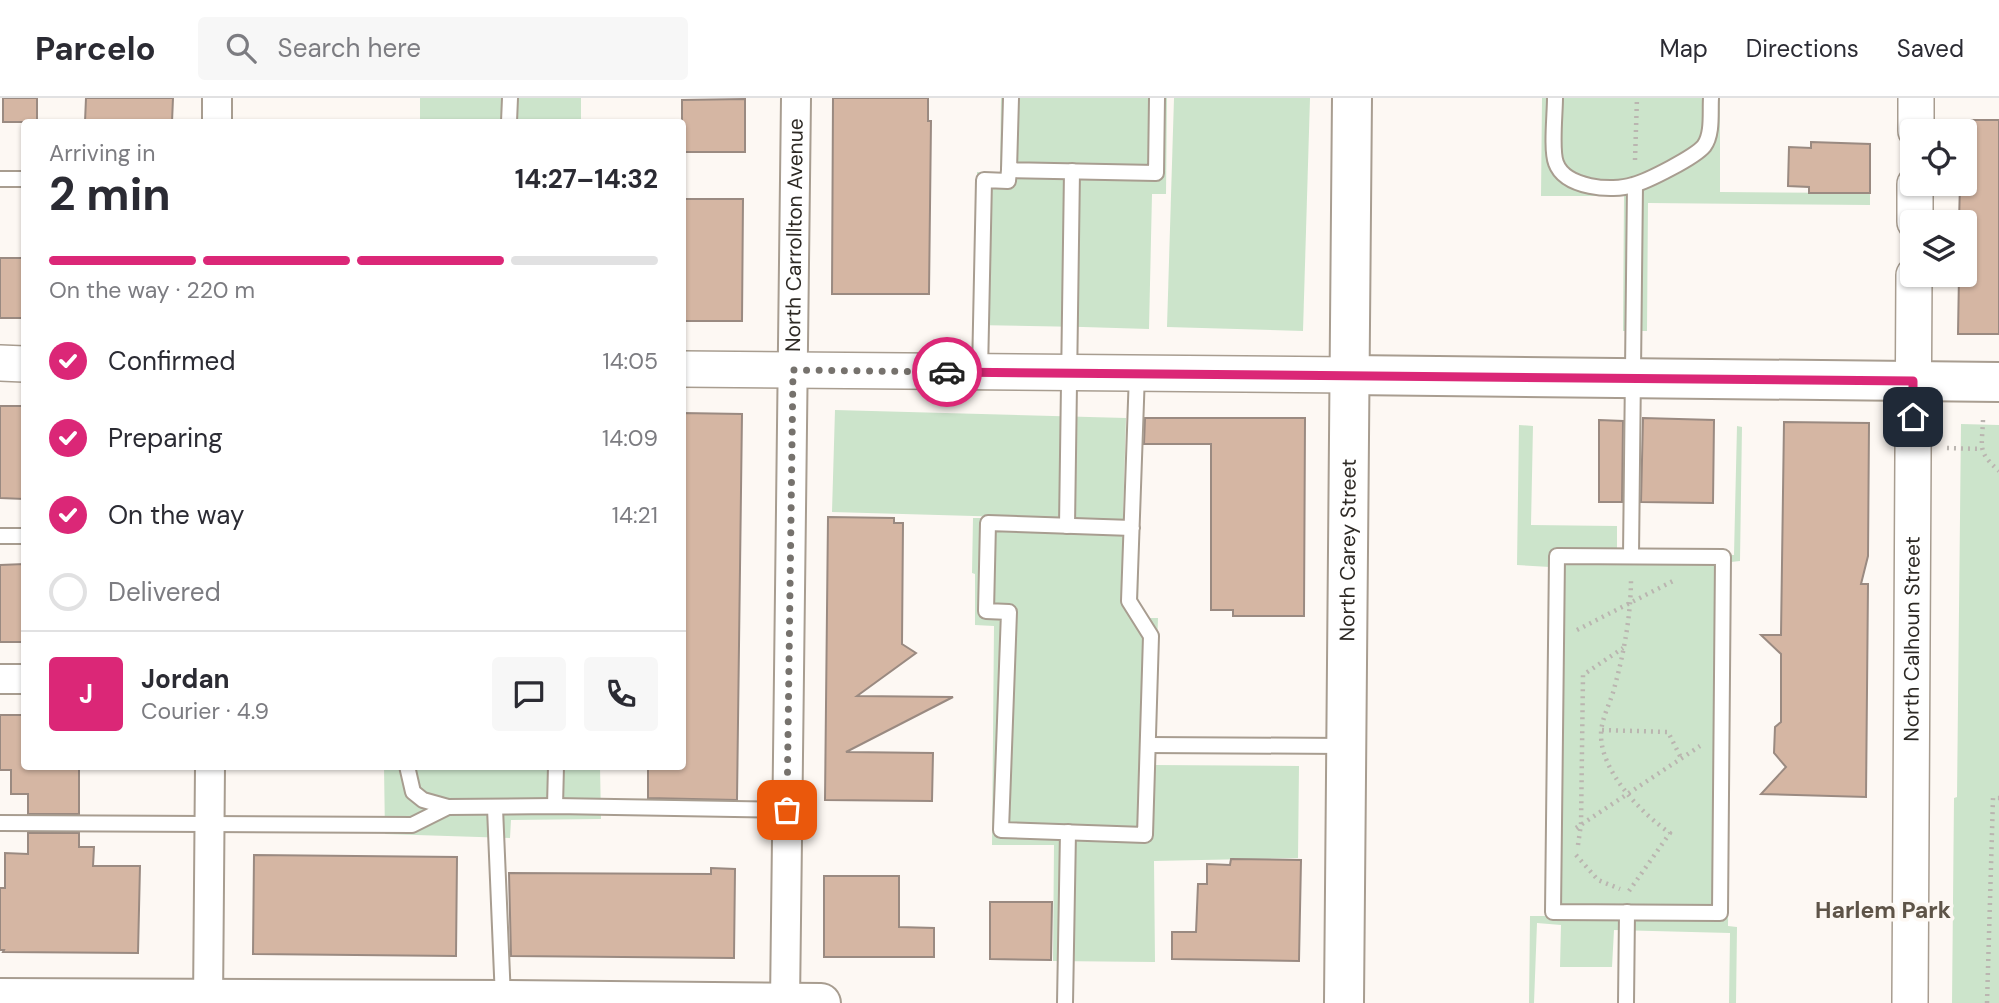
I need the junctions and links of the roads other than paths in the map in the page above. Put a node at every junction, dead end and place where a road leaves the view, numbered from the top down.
1 (217, 98) edge
2 (510, 98) edge
3 (796, 98) edge
4 (1010, 98) edge
5 (1157, 98) edge
6 (1352, 98) edge
7 (1555, 98) edge
8 (1711, 98) edge
9 (1916, 98) edge
10 (216, 119) edge
11 (509, 119) edge
12 (1916, 119) edge
13 (1009, 170) junction
14 (1072, 172) junction
15 (0, 179) edge
16 (21, 179) edge
17 (1635, 185) junction
18 (1914, 287) edge
19 (0, 363) edge
20 (21, 363) edge
21 (686, 369) edge
22 (793, 370) junction
23 (980, 372) junction
24 (1069, 373) junction
25 (1137, 373) junction
26 (1349, 375) junction
27 (1633, 378) junction
28 (1913, 381) junction
29 (1999, 382) edge
30 (1067, 526) junction
31 (1132, 528) junction
32 (0, 536) edge
33 (21, 536) edge
34 (1631, 556) junction
35 (0, 679) edge
36 (21, 679) edge
37 (1148, 744) junction
38 (1346, 746) junction
39 (210, 770) edge
40 (408, 770) edge
41 (556, 770) edge
42 (555, 806) junction
43 (448, 807) junction
44 (495, 808) junction
45 (787, 810) junction
46 (0, 823) edge
47 (210, 824) junction
48 (1068, 832) junction
49 (1627, 912) junction
50 (0, 998) edge
51 (503, 1000) junction
52 (208, 1001) edge
53 (785, 1003) edge
54 (821, 1003) edge
55 (1065, 1003) edge
56 (1343, 1003) edge
57 (1626, 1003) edge
58 (1910, 1003) edge

1 - 10 street
2 - 11 lane
3 - 22 street, North Carrollton Avenue
4 - 13 lane
5 - 14 lane
6 - 26 main road, North Carey Street
7 - 17 lane
8 - 17 lane
9 - 12 street
13 - 14 lane
13 - 23 lane
14 - 24 lane
15 - 16 lane
17 - 27 lane
18 - 28 street, North Calhoun Street
19 - 20 street
21 - 22 street
22 - 23 street
22 - 45 street, North Carrollton Avenue
23 - 24 street
24 - 25 street
24 - 30 lane
25 - 26 street
25 - 31 lane
26 - 27 main road
26 - 38 main road, North Carey Street
27 - 28 main road
27 - 34 lane
28 - 29 main road
28 - 58 street, North Calhoun Street
30 - 31 lane
30 - 48 lane
31 - 37 lane
32 - 33 lane
34 - 49 lane
34 - 49 lane
35 - 36 street
37 - 38 lane
37 - 48 lane
38 - 56 main road, North Carey Street
39 - 47 street
40 - 43 lane
41 - 42 lane
42 - 44 lane
42 - 45 lane
43 - 44 lane
43 - 47 lane
44 - 51 lane
45 - 53 street, North Carrollton Avenue
46 - 47 lane
47 - 52 street
48 - 55 lane
49 - 57 lane
50 - 52 main road
51 - 52 main road
51 - 53 main road
53 - 54 main road

